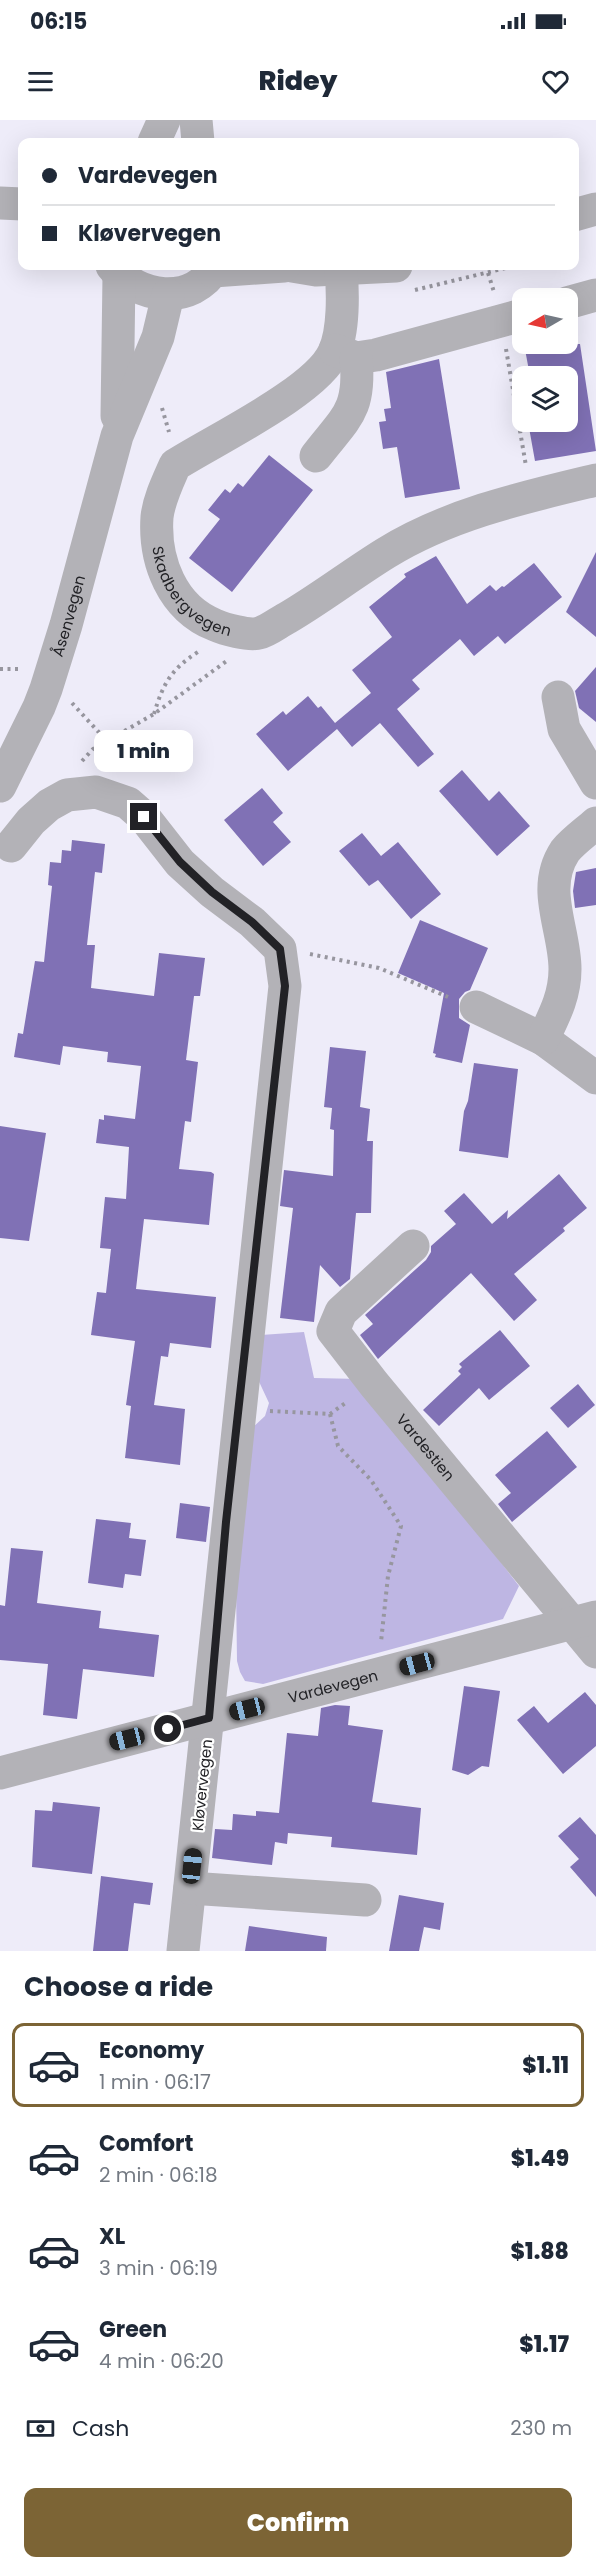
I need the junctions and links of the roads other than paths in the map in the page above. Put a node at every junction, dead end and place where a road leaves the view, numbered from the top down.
1 (164, 120) edge
2 (196, 120) edge
3 (156, 138) edge
4 (198, 138) edge
5 (0, 203) edge
6 (18, 204) edge
7 (596, 209) edge
8 (579, 214) edge
9 (212, 270) edge
10 (316, 270) edge
11 (341, 270) junction
12 (115, 271) edge
13 (400, 279) edge
14 (168, 294) junction
15 (596, 295) edge
16 (578, 300) edge
17 (512, 318) edge
18 (346, 354) junction
19 (117, 436) junction
20 (316, 456) dead end
21 (596, 480) edge
22 (558, 697) dead end
23 (596, 783) edge
24 (0, 786) edge
25 (596, 823) edge
26 (11, 846) dead end
27 (476, 1007) road end
28 (543, 1040) junction
29 (596, 1078) edge
30 (413, 1246) dead end
31 (584, 1621) edge
32 (596, 1652) edge
33 (209, 1718) junction
34 (0, 1773) edge
35 (190, 1888) junction
36 (365, 1900) dead end
37 (183, 1951) edge

1 - 3 street
2 - 4 street
5 - 6 street
7 - 8 street
9 - 14 street, Åsenvegen
10 - 11 street
11 - 13 street
11 - 18 street
12 - 14 street, Åsenvegen
12 - 19 street, Åsenvegen
14 - 19 street, Åsenvegen
15 - 16 street
17 - 18 street
18 - 20 street
18 - 21 street, Skadbergvegen
19 - 24 street, Åsenvegen
22 - 23 street
25 - 28 street
26 - 33 street, Kløvervegen
27 - 28 street
28 - 29 street
30 - 31 street, Vardestien
31 - 32 street, Vardestien
31 - 33 street, Vardevegen
33 - 34 street, Vardevegen
33 - 35 street, Kløvervegen
35 - 36 street
35 - 37 street, Kløvervegen

